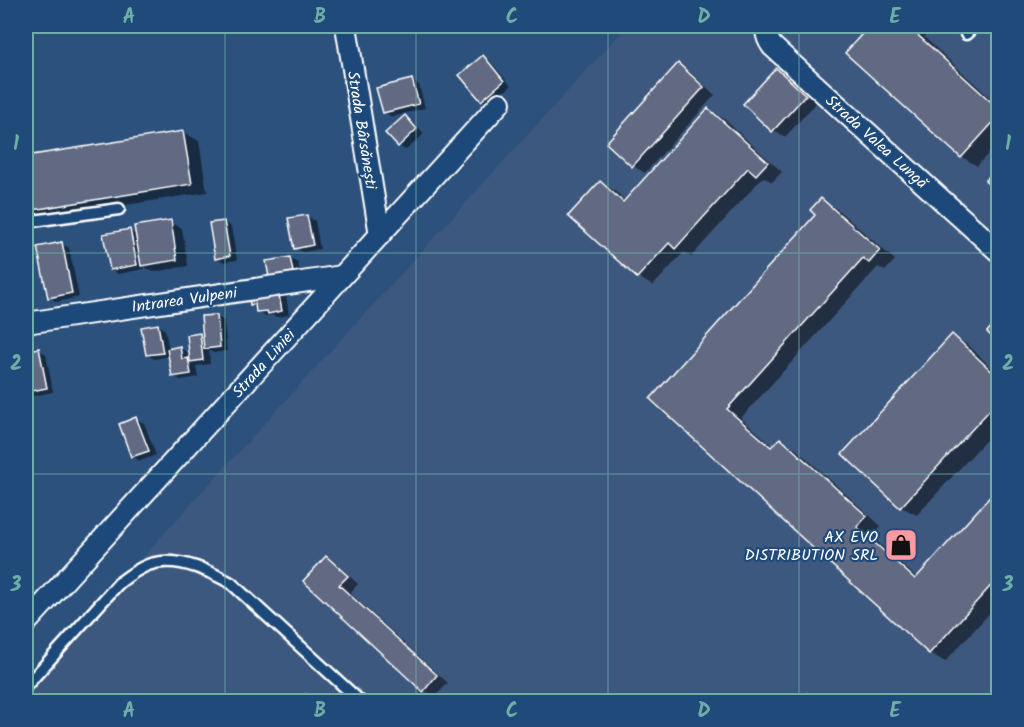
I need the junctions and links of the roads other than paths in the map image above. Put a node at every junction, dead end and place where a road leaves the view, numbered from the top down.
1 (346, 26) edge
2 (767, 26) edge
3 (974, 26) edge
4 (966, 34) dead end
5 (500, 103) dead end
6 (118, 209) dead end
7 (26, 222) edge
8 (380, 235) junction
9 (999, 251) edge
10 (342, 276) junction
11 (26, 322) edge
12 (26, 623) edge
13 (26, 686) edge
14 (362, 702) edge

1 - 8 street, Strada Bârsănești
2 - 9 street, Strada Valea Lungă
3 - 4 lane
5 - 8 street, Strada Liniei
6 - 7 lane
8 - 10 street, Strada Liniei
10 - 11 street, Intrarea Vulpeni
10 - 12 street, Strada Liniei
13 - 14 lane

